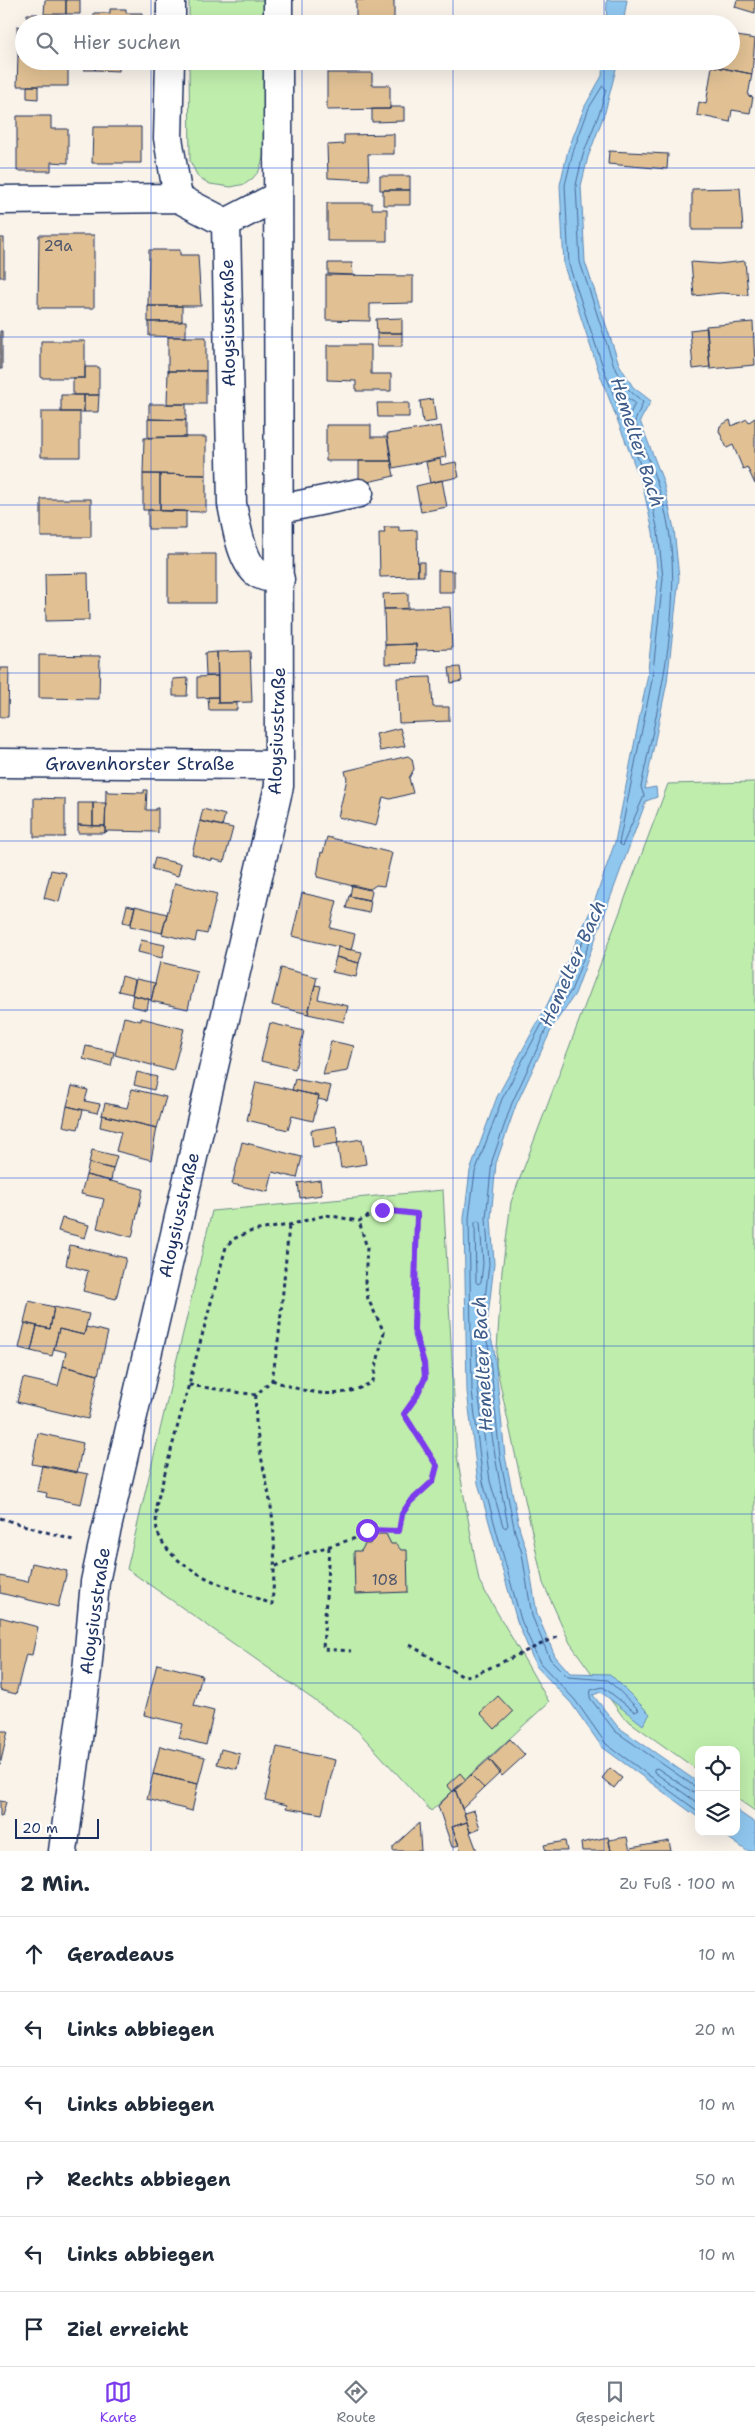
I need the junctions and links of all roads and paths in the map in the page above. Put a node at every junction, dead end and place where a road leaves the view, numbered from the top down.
1 (171, 0) edge
2 (278, 0) edge
3 (171, 15) edge
4 (278, 15) edge
5 (170, 70) edge
6 (278, 70) edge
7 (278, 196) junction
8 (178, 198) junction
9 (0, 200) edge
10 (226, 223) junction
11 (359, 493) dead end
12 (280, 509) junction
13 (280, 580) junction
14 (0, 763) edge
15 (279, 765) junction
16 (359, 1221) junction
17 (289, 1225) junction
18 (272, 1380) junction
19 (188, 1385) junction
20 (256, 1395) junction
21 (0, 1518) edge
22 (329, 1547) junction
23 (102, 1549) junction
24 (274, 1567) junction
25 (559, 1636) dead end
26 (410, 1645) dead end
27 (351, 1651) dead end
28 (63, 1851) edge

1 - 3 street
2 - 4 street
5 - 8 street
6 - 7 street, Aloysiusstraße
7 - 10 street
7 - 12 street, Aloysiusstraße
8 - 9 street
8 - 10 street
10 - 13 street, Aloysiusstraße
11 - 12 street
12 - 13 street, Aloysiusstraße
13 - 15 street, Aloysiusstraße
14 - 15 street, Gravenhorster Straße
15 - 23 street, Aloysiusstraße
16 - 17 path
16 - 18 path
16 - 22 path
17 - 18 path
17 - 19 path
18 - 20 path
19 - 20 path
19 - 24 path
20 - 24 path
21 - 23 path
22 - 24 path
22 - 27 path
23 - 28 street, Aloysiusstraße
25 - 26 path

